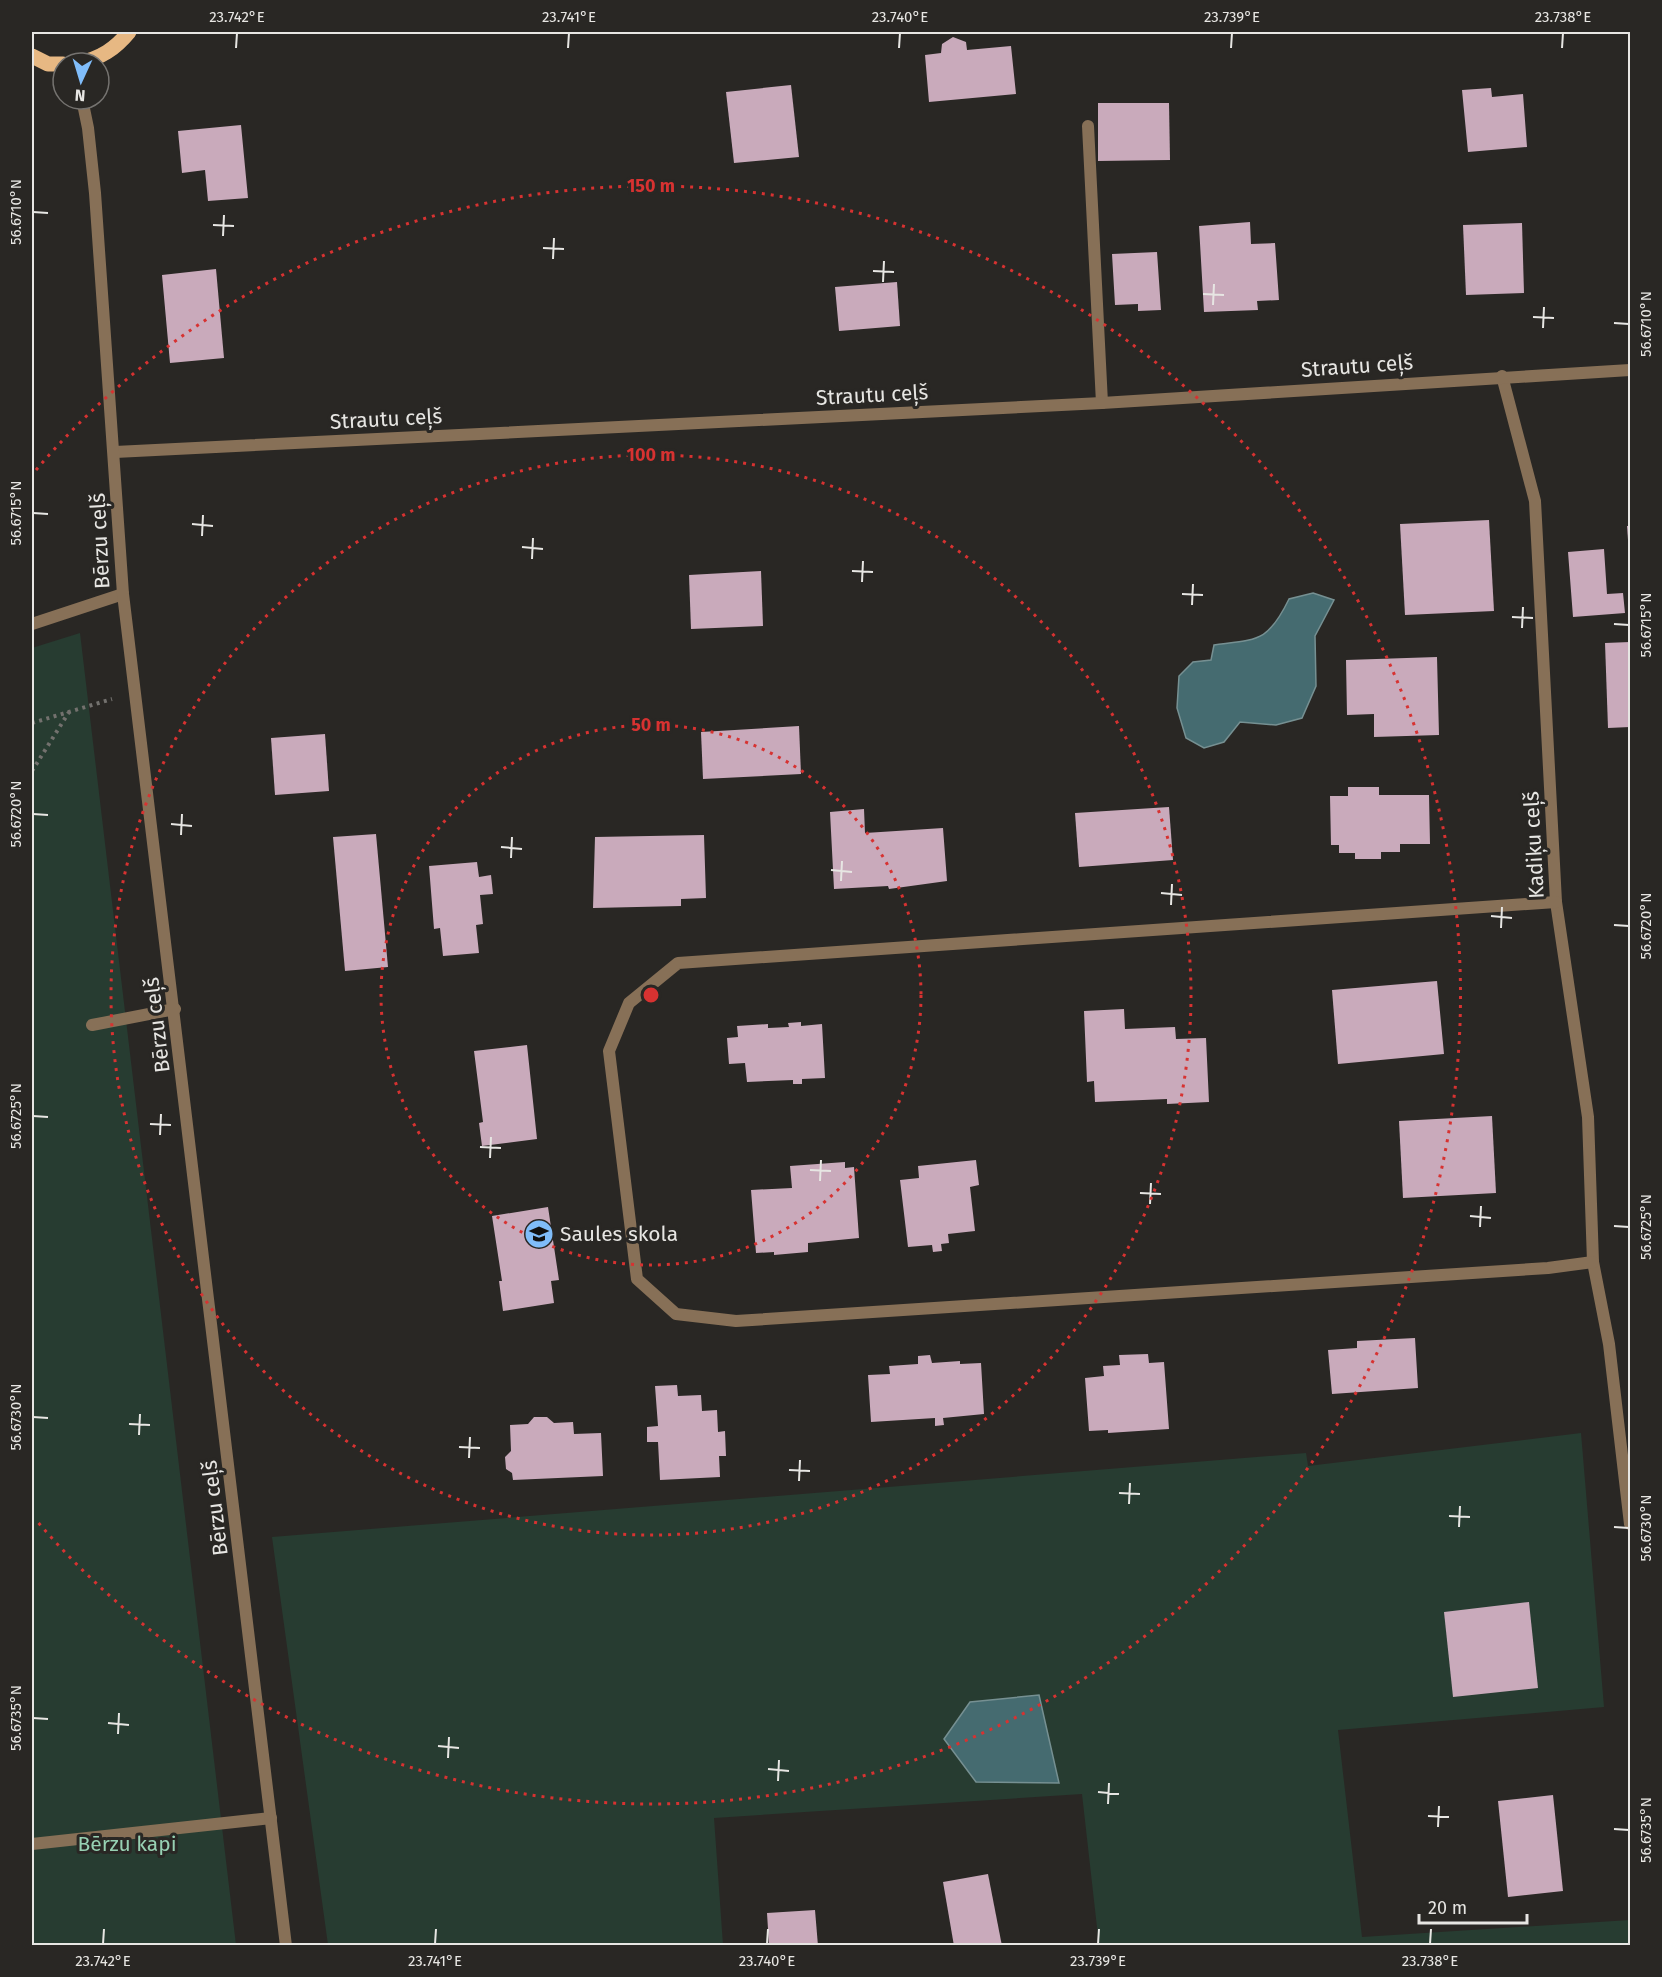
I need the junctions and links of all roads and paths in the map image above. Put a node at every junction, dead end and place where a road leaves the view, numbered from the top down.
1 (129, 32) edge
2 (110, 51) edge
3 (32, 56) edge
4 (51, 64) edge
5 (84, 111) edge
6 (1088, 126) dead end
7 (1630, 370) edge
8 (1502, 376) junction
9 (1102, 403) junction
10 (115, 452) junction
11 (123, 594) junction
12 (32, 624) edge
13 (135, 692) junction
14 (70, 711) junction
15 (32, 723) edge
16 (32, 771) edge
17 (1556, 902) junction
18 (175, 1009) junction
19 (92, 1025) dead end
20 (1593, 1262) junction
21 (1630, 1524) edge
22 (271, 1818) junction
23 (32, 1844) edge
24 (286, 1946) edge

1 - 2 main road
3 - 4 main road
5 - 10 street, Bērzu ceļš
6 - 9 street
7 - 8 street, Strautu ceļš
8 - 9 street, Strautu ceļš
8 - 17 street, Kadiķu ceļš
9 - 10 street, Strautu ceļš
10 - 11 street, Bērzu ceļš
11 - 12 street
11 - 13 street, Bērzu ceļš
13 - 14 path
13 - 18 street, Bērzu ceļš
14 - 15 path
14 - 16 path
17 - 20 street, Kadiķu ceļš
17 - 20 street
18 - 19 street
18 - 22 street, Bērzu ceļš
20 - 21 street, Kadiķu ceļš
22 - 23 street
22 - 24 street, Bērzu ceļš

